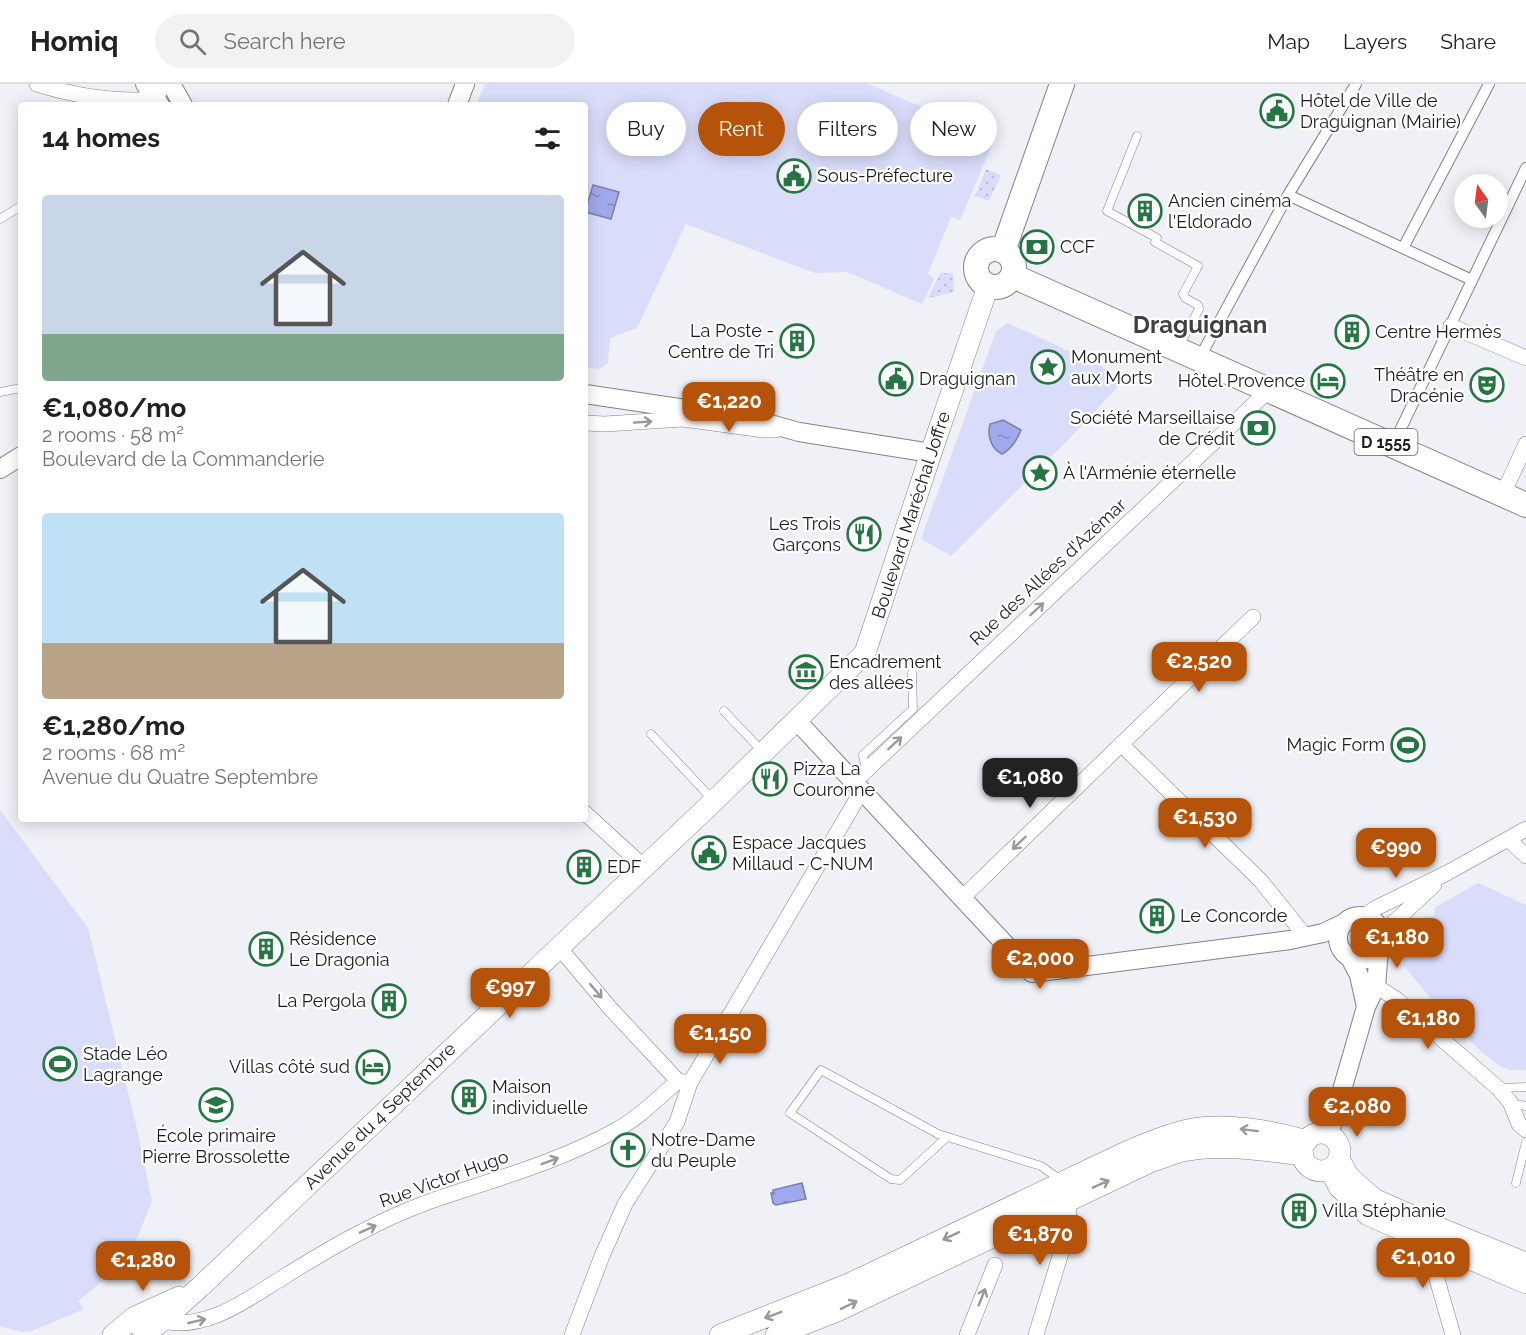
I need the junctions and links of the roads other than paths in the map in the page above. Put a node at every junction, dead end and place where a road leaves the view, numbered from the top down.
1 (37, 84) edge
2 (145, 84) edge
3 (171, 84) edge
4 (465, 84) edge
5 (1062, 84) edge
6 (1356, 84) edge
7 (1489, 84) edge
8 (159, 96) edge
9 (181, 102) edge
10 (458, 102) edge
11 (1137, 136) dead end
12 (1526, 168) edge
13 (1288, 195) junction
14 (18, 208) edge
15 (0, 219) edge
16 (1403, 248) junction
17 (1003, 251) junction
18 (1013, 276) junction
19 (1472, 280) junction
20 (988, 286) junction
21 (1451, 326) junction
22 (1188, 354) junction
23 (1526, 358) edge
24 (18, 390) edge
25 (1269, 390) junction
26 (0, 392) edge
27 (588, 394) edge
28 (588, 423) edge
29 (794, 431) junction
30 (1526, 444) edge
31 (1393, 445) junction
32 (931, 453) junction
33 (18, 458) edge
34 (0, 469) edge
35 (1503, 494) junction
36 (1526, 504) edge
37 (1253, 617) dead end
38 (912, 673) dead end
39 (724, 711) dead end
40 (797, 721) junction
41 (651, 734) dead end
42 (1121, 744) junction
43 (763, 752) junction
44 (860, 782) junction
45 (714, 801) junction
46 (588, 816) edge
47 (1526, 829) edge
48 (1509, 840) junction
49 (1526, 856) edge
50 (643, 866) junction
51 (1447, 873) junction
52 (962, 898) junction
53 (1365, 916) junction
54 (1342, 924) junction
55 (1306, 938) junction
56 (1381, 943) junction
57 (558, 946) junction
58 (1345, 952) junction
59 (1368, 983) junction
60 (684, 1082) junction
61 (1526, 1087) edge
62 (1498, 1088) junction
63 (1510, 1102) junction
64 (1526, 1106) edge
65 (1526, 1130) edge
66 (1329, 1135) junction
67 (947, 1137) junction
68 (1526, 1142) edge
69 (1305, 1148) junction
70 (1335, 1164) junction
71 (1516, 1183) dead end
72 (1064, 1192) junction
73 (1440, 1247) junction
74 (1526, 1263) edge
75 (995, 1266) dead end
76 (1526, 1283) edge
77 (165, 1312) junction
78 (968, 1332) edge
79 (113, 1335) edge
80 (143, 1335) edge
81 (572, 1335) edge
82 (720, 1335) edge
83 (776, 1335) edge
84 (954, 1335) edge
85 (1036, 1335) edge
86 (1453, 1335) edge

1 - 8 street
2 - 8 street
3 - 9 street
4 - 10 street
5 - 17 main road
6 - 13 street
7 - 16 street
11 - 22 lane
12 - 19 street
13 - 16 street
13 - 22 street
14 - 15 lane
16 - 19 street
17 - 18 main road
17 - 20 main road
18 - 20 main road
18 - 22 main road, D 1555
19 - 21 street
20 - 32 main road, Boulevard Maréchal Joffre
21 - 23 street
21 - 31 street
22 - 25 main road, D 1555
24 - 26 lane
25 - 31 main road, D 1555
44 -> 25 street, Rue des Allées d'Azémar
27 - 29 street
28 -> 29 street
29 - 32 street
30 - 35 street
31 - 35 main road, D 1555
32 - 40 main road, Boulevard Maréchal Joffre
33 - 34 street
35 - 36 main road, D 1555
37 - 42 street
38 - 44 lane
39 - 43 lane
40 - 43 main road, Avenue du 4 Septembre
40 - 44 street
41 - 45 lane
42 -> 52 street
42 - 55 street
43 - 45 main road, Avenue du 4 Septembre
44 - 52 street
44 - 60 street, Rue des Allées d'Azémar
45 - 50 main road, Avenue du 4 Septembre
46 - 50 street
47 - 48 street
48 - 49 street
48 - 51 street
50 - 57 main road, Avenue du 4 Septembre
51 - 53 street
51 - 56 street
52 - 55 street
53 - 54 street
53 - 56 street
54 - 55 street
54 - 58 street
55 - 58 street
56 - 58 street
56 - 59 street
57 -> 60 street
57 - 77 main road, Avenue du 4 Septembre
58 - 59 street
59 - 62 street
59 - 66 street
77 -> 60 street, Rue Victor Hugo
60 - 81 street
61 - 62 lane
62 - 63 street
63 - 64 lane
63 - 65 street
66 - 69 main road
66 - 70 main road
67 - 67 lane
67 - 72 lane
68 - 71 lane
69 - 70 main road
69 - 72 main road
70 - 73 main road
70 - 74 main road
72 -> 82 main road
83 -> 72 main road
72 - 85 street
73 - 76 main road
73 - 86 street
78 -> 75 street
77 - 79 main road
77 - 80 main road
78 - 84 street

